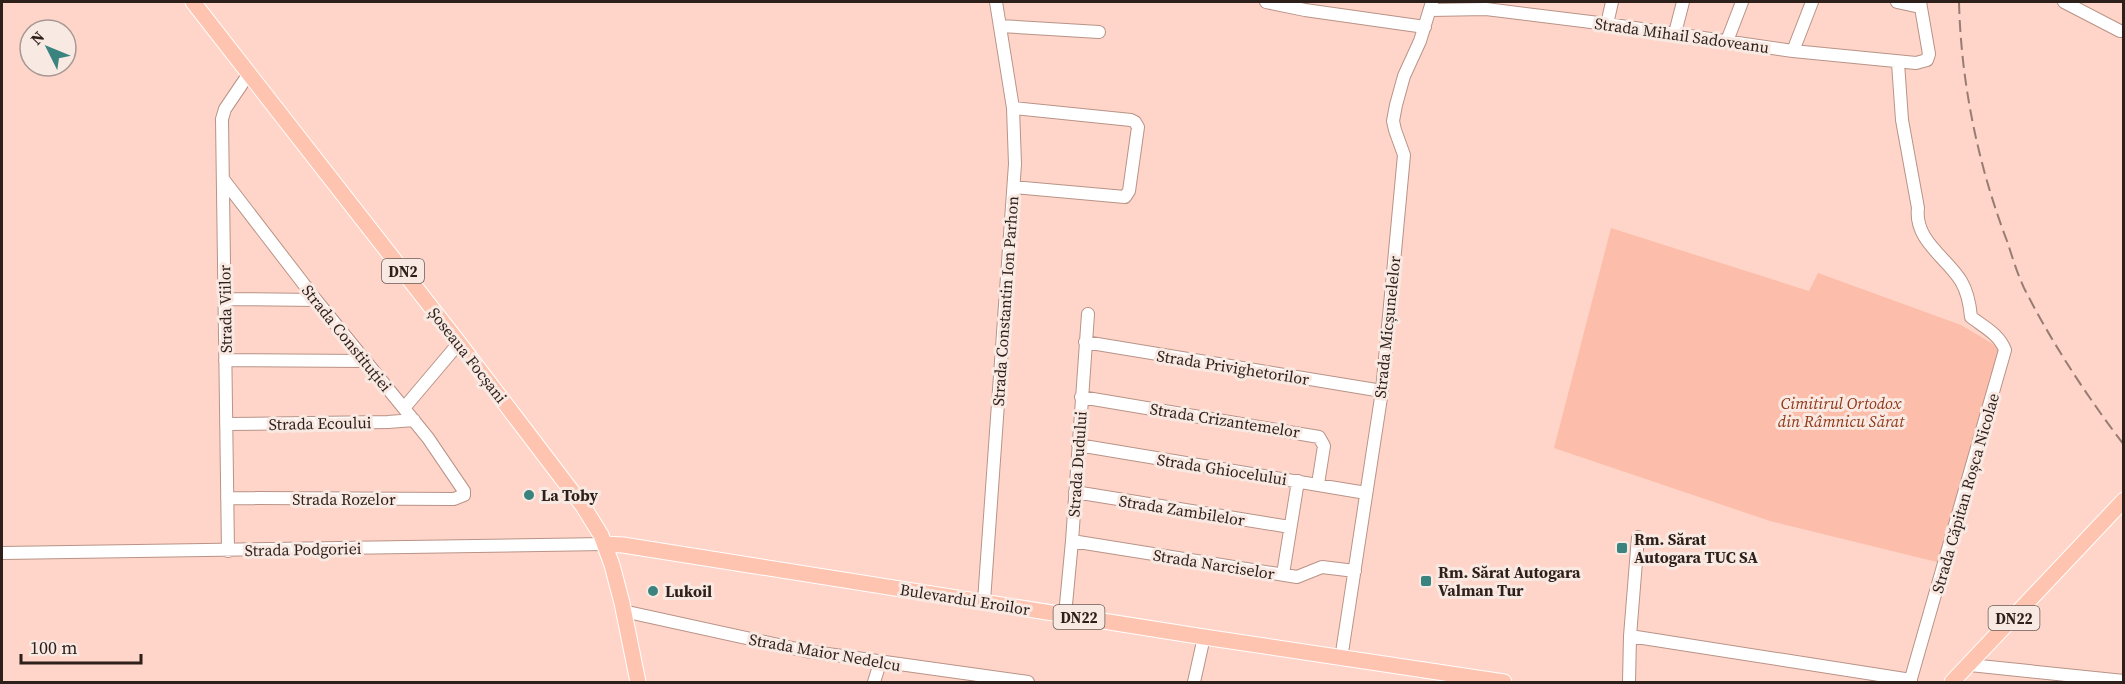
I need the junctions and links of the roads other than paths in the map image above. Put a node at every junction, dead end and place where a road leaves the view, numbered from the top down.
1 (193, 2) edge
2 (996, 2) edge
3 (1266, 2) edge
4 (1612, 2) edge
5 (1683, 2) edge
6 (1742, 2) edge
7 (1812, 2) edge
8 (1897, 2) edge
9 (2064, 2) edge
10 (1920, 4) edge
11 (1431, 6) edge
12 (1606, 24) junction
13 (1000, 26) junction
14 (1425, 27) junction
15 (2120, 31) dead end
16 (1099, 32) dead end
17 (1675, 33) junction
18 (1727, 41) junction
19 (1793, 51) junction
20 (1898, 63) junction
21 (248, 75) junction
22 (1013, 108) junction
23 (223, 178) junction
24 (1014, 187) junction
25 (225, 299) junction
26 (316, 300) junction
27 (1088, 314) dead end
28 (1085, 342) junction
29 (459, 343) junction
30 (225, 360) junction
31 (364, 361) junction
32 (1382, 392) junction
33 (1081, 397) junction
34 (404, 408) junction
35 (414, 420) junction
36 (226, 424) junction
37 (1078, 446) junction
38 (1298, 482) junction
39 (1318, 484) junction
40 (1075, 492) junction
41 (1366, 493) junction
42 (227, 498) junction
43 (460, 498) joint
44 (2124, 500) edge
45 (1290, 528) junction
46 (1638, 537) dead end
47 (1072, 541) junction
48 (605, 544) junction
49 (228, 551) junction
50 (2, 553) edge
51 (1355, 572) junction
52 (1283, 574) junction
53 (984, 601) junction
54 (623, 611) junction
55 (1065, 615) junction
56 (1630, 636) junction
57 (1204, 637) junction
58 (1341, 659) junction
59 (880, 663) junction
60 (1970, 665) junction
61 (1910, 681) edge
62 (2124, 681) edge
63 (638, 682) edge
64 (874, 682) edge
65 (1028, 682) edge
66 (1194, 682) edge
67 (1504, 682) edge
68 (1629, 682) edge
69 (1952, 682) edge

1 - 21 main road, Șoseaua Focșani / DN2
2 - 13 street, Strada Constantin Ion Parhon
3 - 14 street
4 - 12 street
5 - 17 street
6 - 18 street
7 - 19 street
8 - 10 street
9 - 15 street
10 - 20 street, Strada Mihail Sadoveanu
11 - 12 street, Strada Mihail Sadoveanu
11 - 14 street, Strada Micșunelelor
12 - 17 street, Strada Mihail Sadoveanu
13 - 16 street
13 - 22 street, Strada Constantin Ion Parhon
14 - 32 street, Strada Micșunelelor
17 - 18 street, Strada Mihail Sadoveanu
18 - 19 street, Strada Mihail Sadoveanu
19 - 20 street, Strada Mihail Sadoveanu
20 - 61 street, Strada Căpitan Roșca Nicolae
21 - 23 street, Strada Viilor
21 - 29 main road, Șoseaua Focșani / DN2
22 - 24 street, Strada Constantin Ion Parhon
22 - 24 street
23 - 25 street, Strada Viilor
23 - 26 street, Strada Constituției
24 - 53 street, Strada Constantin Ion Parhon
25 - 26 street
25 - 30 street, Strada Viilor
26 - 31 street, Strada Constituției
27 - 28 street, Strada Dudului
28 - 32 street, Strada Privighetorilor
28 - 33 street, Strada Dudului
29 - 34 street
29 - 48 main road, Șoseaua Focșani / DN2
30 - 31 street
30 - 36 street, Strada Viilor
31 - 34 street, Strada Constituției
32 - 41 street, Strada Micșunelelor
33 - 37 street, Strada Dudului
33 - 39 street, Strada Crizantemelor
34 - 35 street, Strada Constituției
35 - 36 street, Strada Ecoului
35 - 43 street, Strada Constituției
36 - 42 street, Strada Viilor
37 - 38 street, Strada Ghiocelului
37 - 40 street, Strada Dudului
38 - 39 street, Strada Ghiocelului
38 - 45 street
39 - 41 street, Strada Ghiocelului
40 - 45 street, Strada Zambilelor
40 - 47 street, Strada Dudului
41 - 51 street, Strada Micșunelelor
42 - 43 street, Strada Rozelor
42 - 49 street, Strada Viilor
44 - 60 main road, DN22
45 - 52 street
46 - 56 street
47 - 52 street, Strada Narciselor
47 - 55 street, Strada Dudului
48 - 49 street, Strada Podgoriei
48 - 53 main road, Bulevardul Eroilor / DN22
48 - 54 main road, Șoseaua Focșani / DN2
49 - 50 street, Strada Podgoriei
51 - 52 street, Strada Narciselor
51 - 58 street, Strada Micșunelelor
53 - 55 main road, Bulevardul Eroilor / DN22
54 - 59 street, Strada Maior Nedelcu
54 - 63 main road, Șoseaua Focșani / DN2
55 - 57 main road, Bulevardul Eroilor / DN22
56 - 61 street
56 - 68 street
57 - 58 main road, Bulevardul Eroilor / DN22
57 - 66 street
58 - 67 main road, Bulevardul Eroilor / DN22
59 - 64 street
59 - 65 street, Strada Maior Nedelcu
60 - 62 street
60 - 69 main road, DN22

